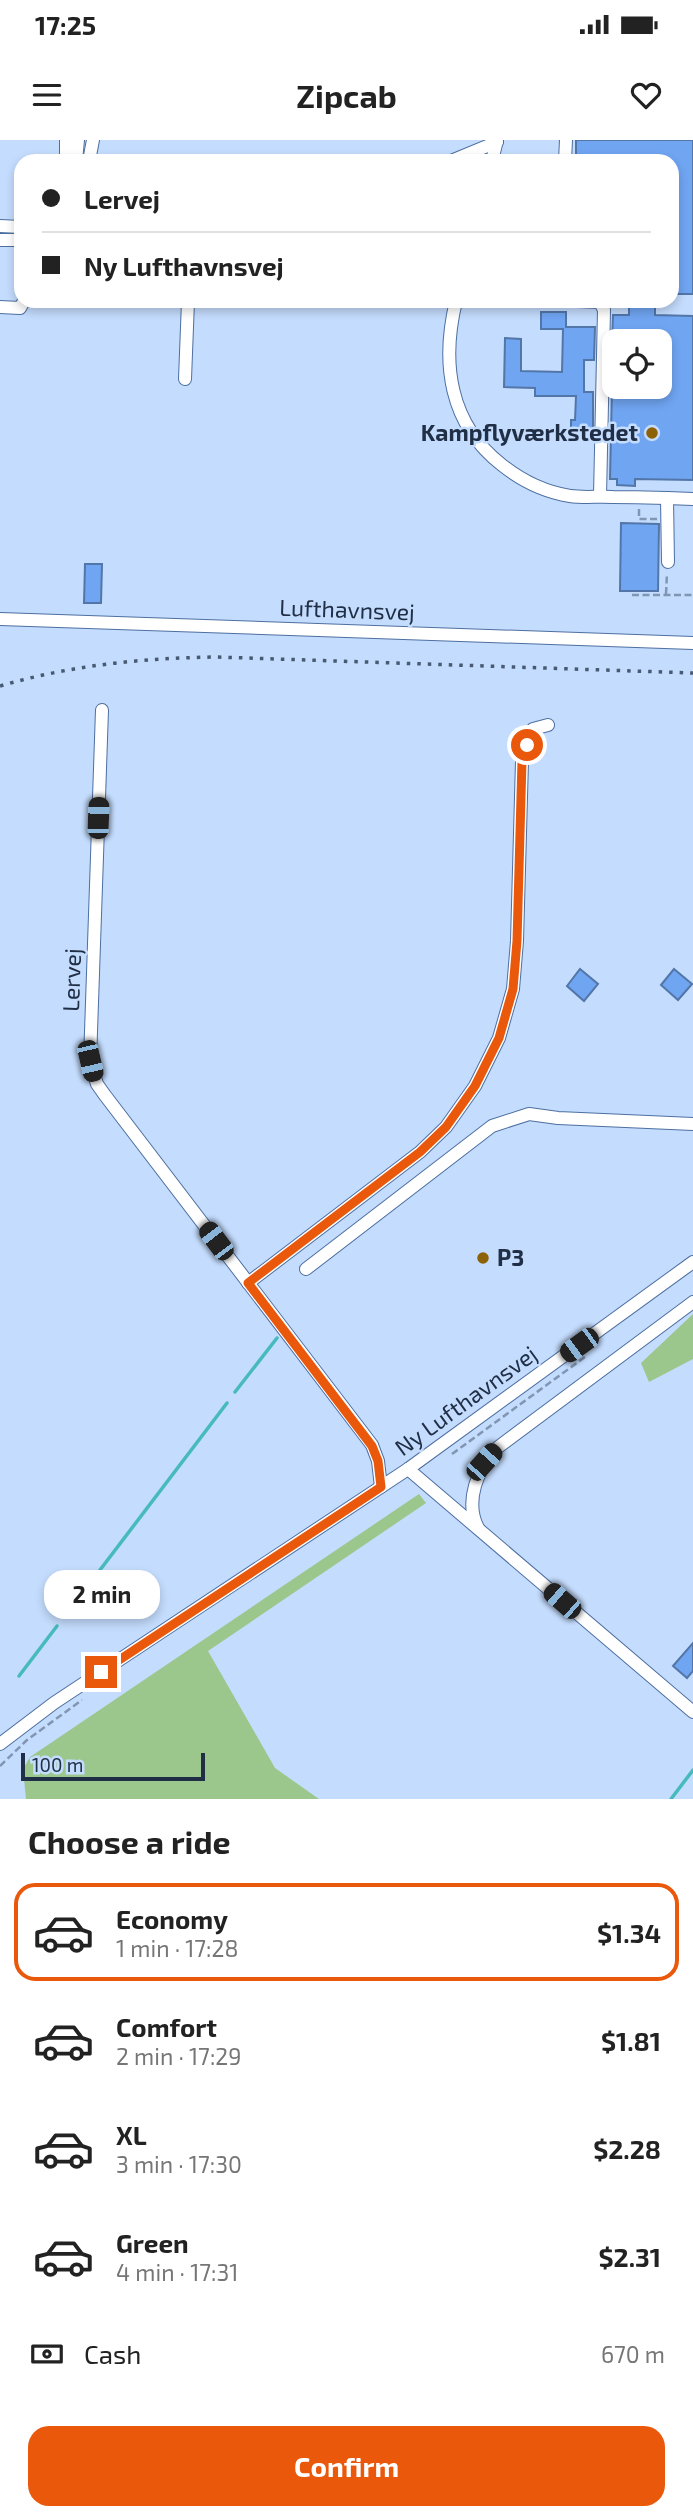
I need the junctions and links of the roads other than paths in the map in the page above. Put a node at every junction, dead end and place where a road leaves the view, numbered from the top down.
1 (496, 141) edge
2 (467, 154) edge
3 (188, 308) edge
4 (454, 308) edge
5 (603, 308) edge
6 (185, 379) dead end
7 (600, 496) junction
8 (667, 498) junction
9 (693, 499) edge
10 (668, 562) road end
11 (0, 619) edge
12 (693, 643) edge
13 (102, 710) dead end
14 (548, 725) dead end
15 (693, 1124) edge
16 (693, 1262) edge
17 (306, 1269) dead end
18 (248, 1283) junction
19 (693, 1302) edge
20 (408, 1469) junction
21 (381, 1487) junction
22 (480, 1531) junction
23 (690, 1704) edge
24 (15, 1733) junction
25 (0, 1744) edge
26 (0, 1751) edge

1 - 2 street
3 - 6 street
4 - 7 street
5 - 7 street
7 - 8 street
8 - 9 street
8 - 10 street
11 - 12 street, Lufthavnsvej
13 - 18 street, Lervej
14 - 18 street
15 - 17 street
16 - 20 street, Ny Lufthavnsvej
18 - 21 street, Lervej
19 - 22 street
20 - 21 street, Ny Lufthavnsvej
20 - 22 street
21 - 24 street, Ny Lufthavnsvej
22 - 23 street
24 - 25 street, Ny Lufthavnsvej
24 - 26 street, Ny Lufthavnsvej

